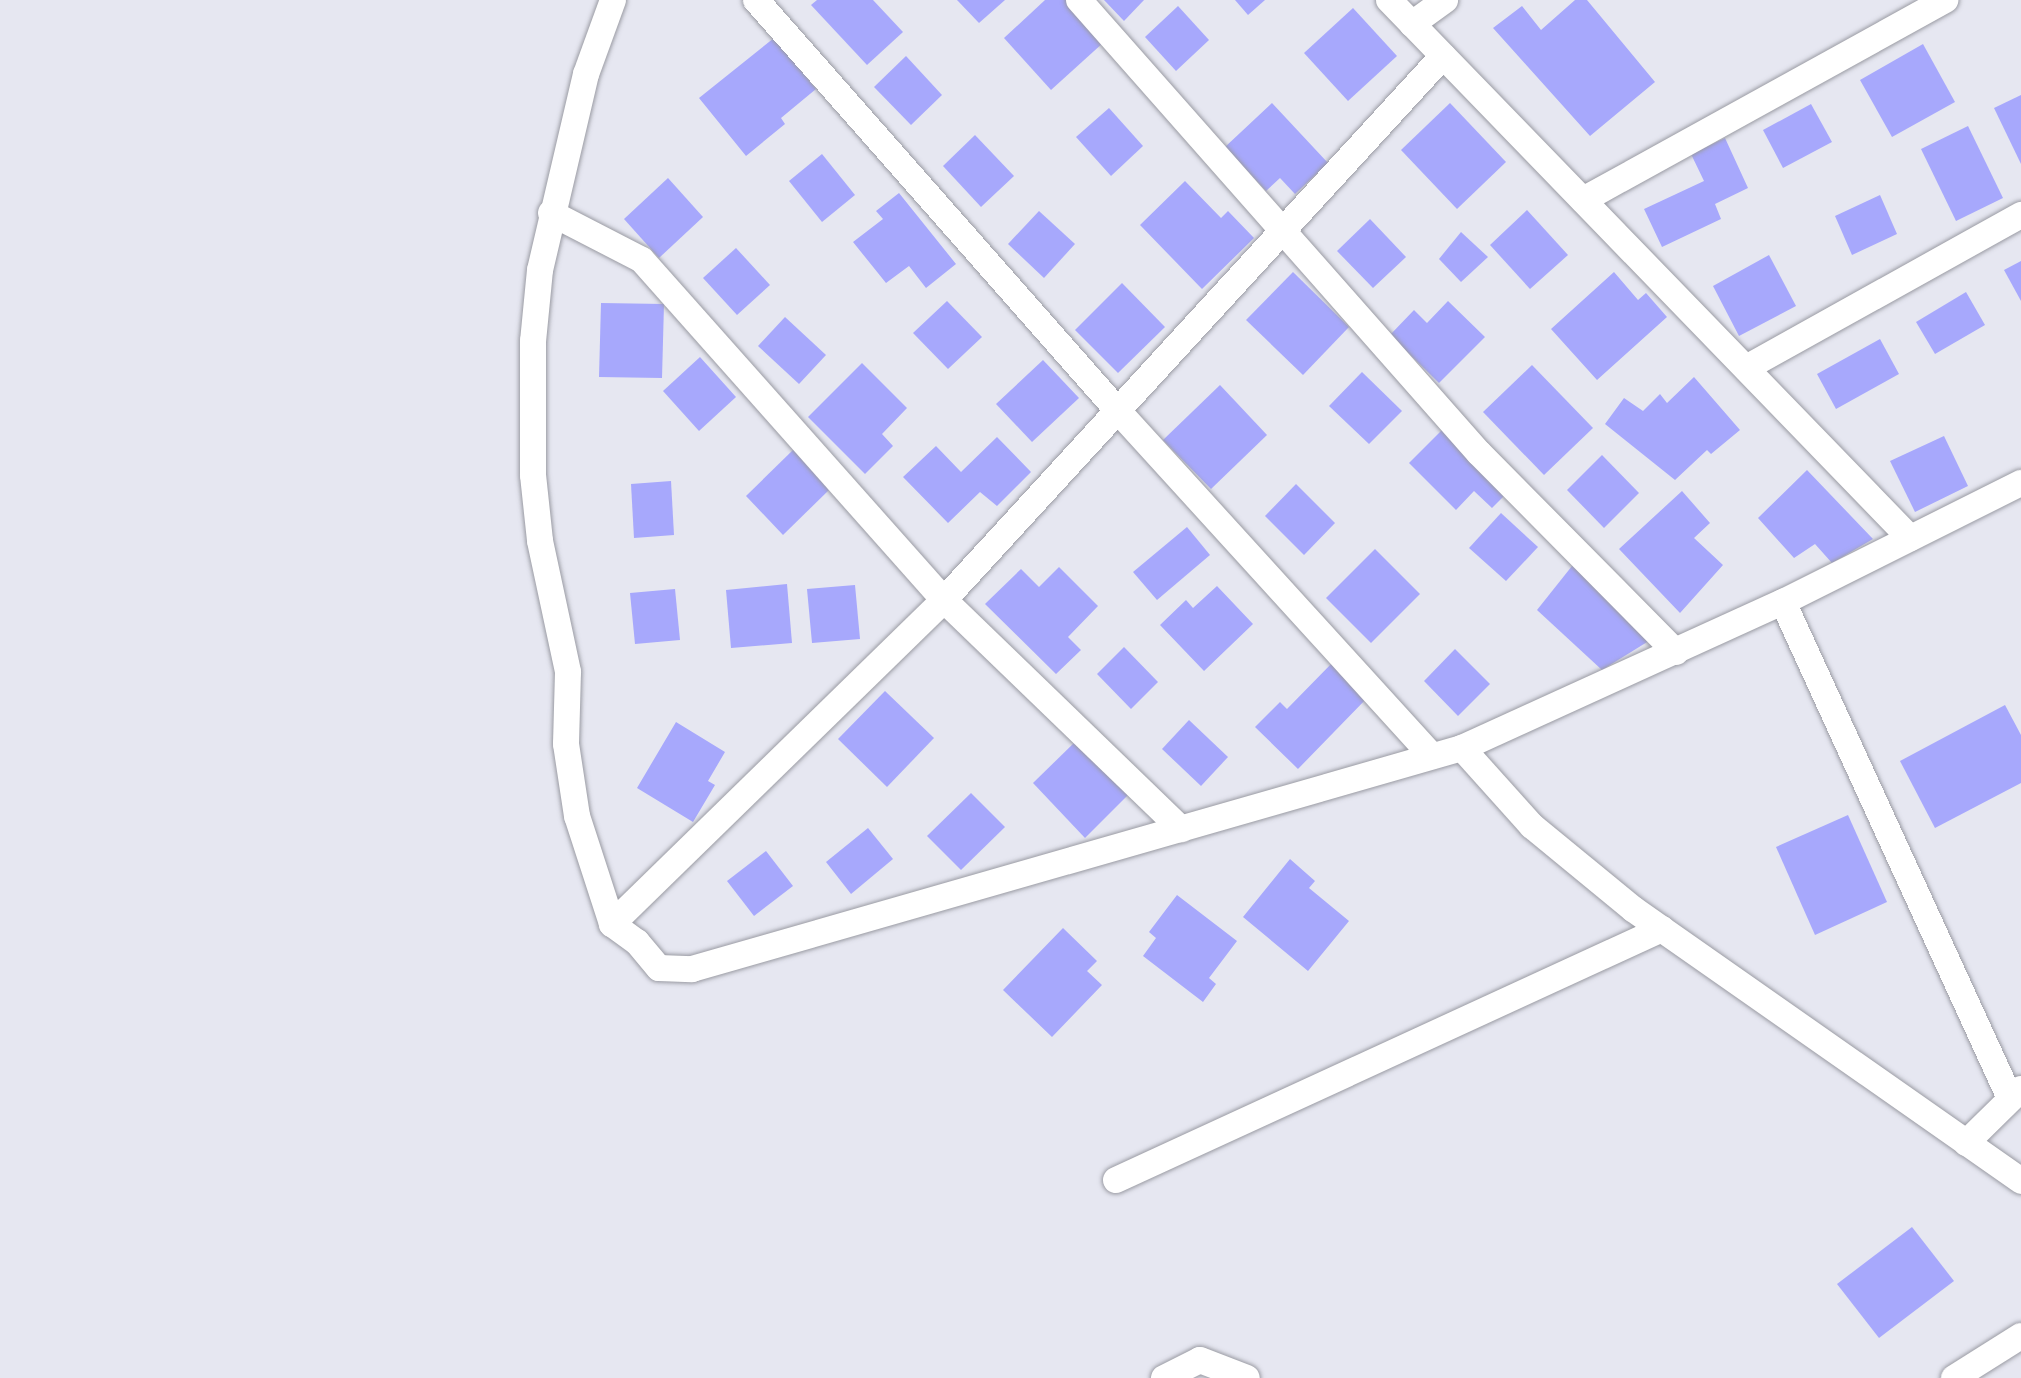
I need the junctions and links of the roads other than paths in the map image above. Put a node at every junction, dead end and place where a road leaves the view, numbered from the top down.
1 (613, 0) edge
2 (756, 0) edge
3 (1079, 0) edge
4 (1390, 0) edge
5 (1445, 0) edge
6 (1946, 0) edge
7 (1412, 23) junction
8 (1443, 56) junction
9 (1583, 201) junction
10 (551, 213) junction
11 (2021, 215) edge
12 (1282, 230) junction
13 (1745, 368) junction
14 (1119, 412) junction
15 (2021, 483) edge
16 (1910, 538) junction
17 (944, 600) junction
18 (1783, 602) junction
19 (1676, 652) junction
20 (1462, 748) junction
21 (1432, 756) junction
22 (1181, 829) junction
23 (612, 924) junction
24 (1662, 929) junction
25 (2015, 1093) edge
26 (1966, 1143) junction
27 (1116, 1180) dead end
28 (2021, 1181) edge
29 (2021, 1335) edge
30 (1164, 1378) edge
31 (1247, 1378) edge
32 (1954, 1378) edge

1 - 10 street
2 - 14 street
3 - 12 street
4 - 7 street
5 - 7 street
6 - 9 street
7 - 8 street
8 - 9 street
8 - 12 street
9 - 13 street
10 - 17 street
10 - 23 street
11 - 13 street
12 - 14 street
12 - 19 street
13 - 16 street
14 - 17 street
14 - 21 street
15 - 16 street
16 - 18 street
17 - 22 street
17 - 23 street
18 - 19 street
18 - 25 street
19 - 20 street
20 - 21 street
20 - 24 street
21 - 22 street
22 - 23 street
24 - 26 street
24 - 27 street
25 - 26 street
26 - 28 street
29 - 32 street
30 - 31 street

